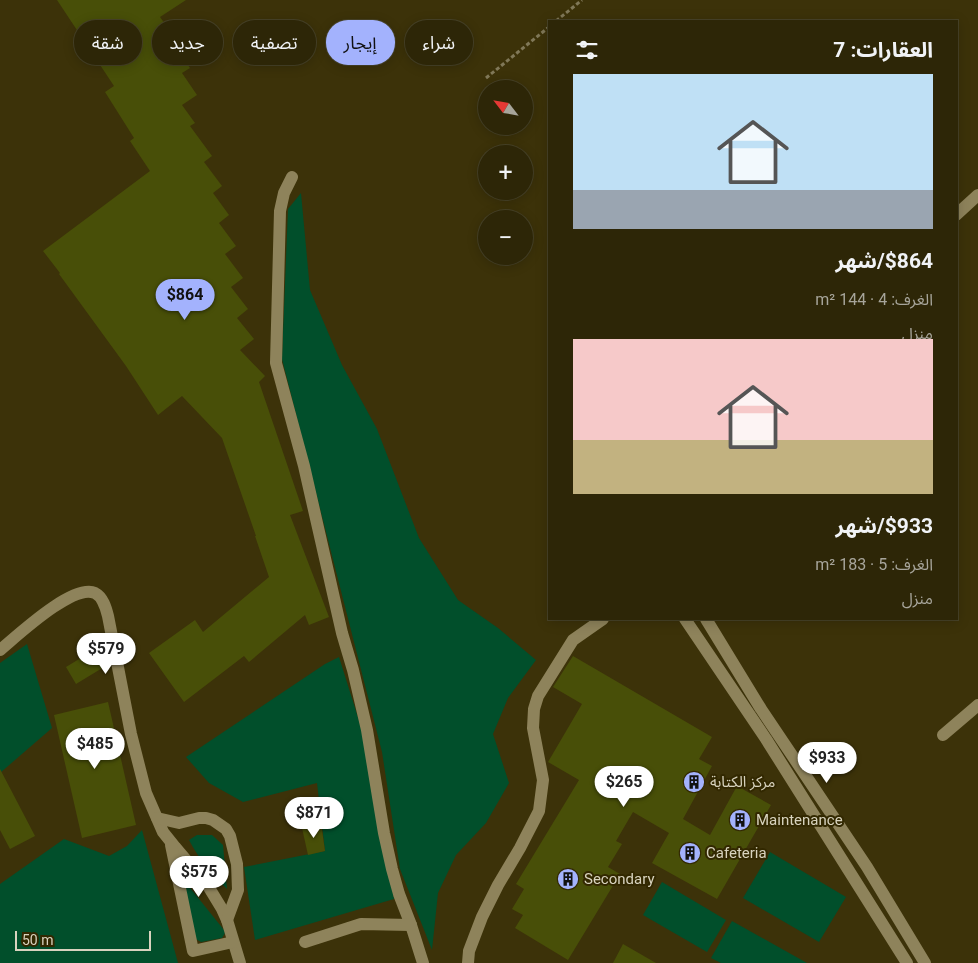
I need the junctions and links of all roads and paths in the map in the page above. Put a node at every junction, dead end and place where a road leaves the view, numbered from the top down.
1 (582, 0) edge
2 (557, 20) edge
3 (548, 28) edge
4 (486, 78) dead end
5 (292, 177) dead end
6 (978, 195) edge
7 (958, 213) edge
8 (602, 620) edge
9 (686, 620) edge
10 (707, 620) edge
11 (0, 650) edge
12 (978, 704) edge
13 (944, 735) dead end
14 (157, 818) junction
15 (171, 842) junction
16 (227, 920) junction
17 (411, 925) junction
18 (233, 942) junction
19 (305, 942) dead end
20 (240, 963) edge
21 (423, 963) edge
22 (468, 963) edge
23 (907, 963) edge
24 (925, 963) edge

1 - 2 path
3 - 4 path
5 - 17 street
6 - 7 street
8 - 22 street
9 - 23 street
10 - 24 street
11 - 14 street
12 - 13 street
14 - 15 street
14 - 16 street
15 - 16 street
15 - 18 street
16 - 18 street
17 - 19 street
17 - 21 street
18 - 20 street

